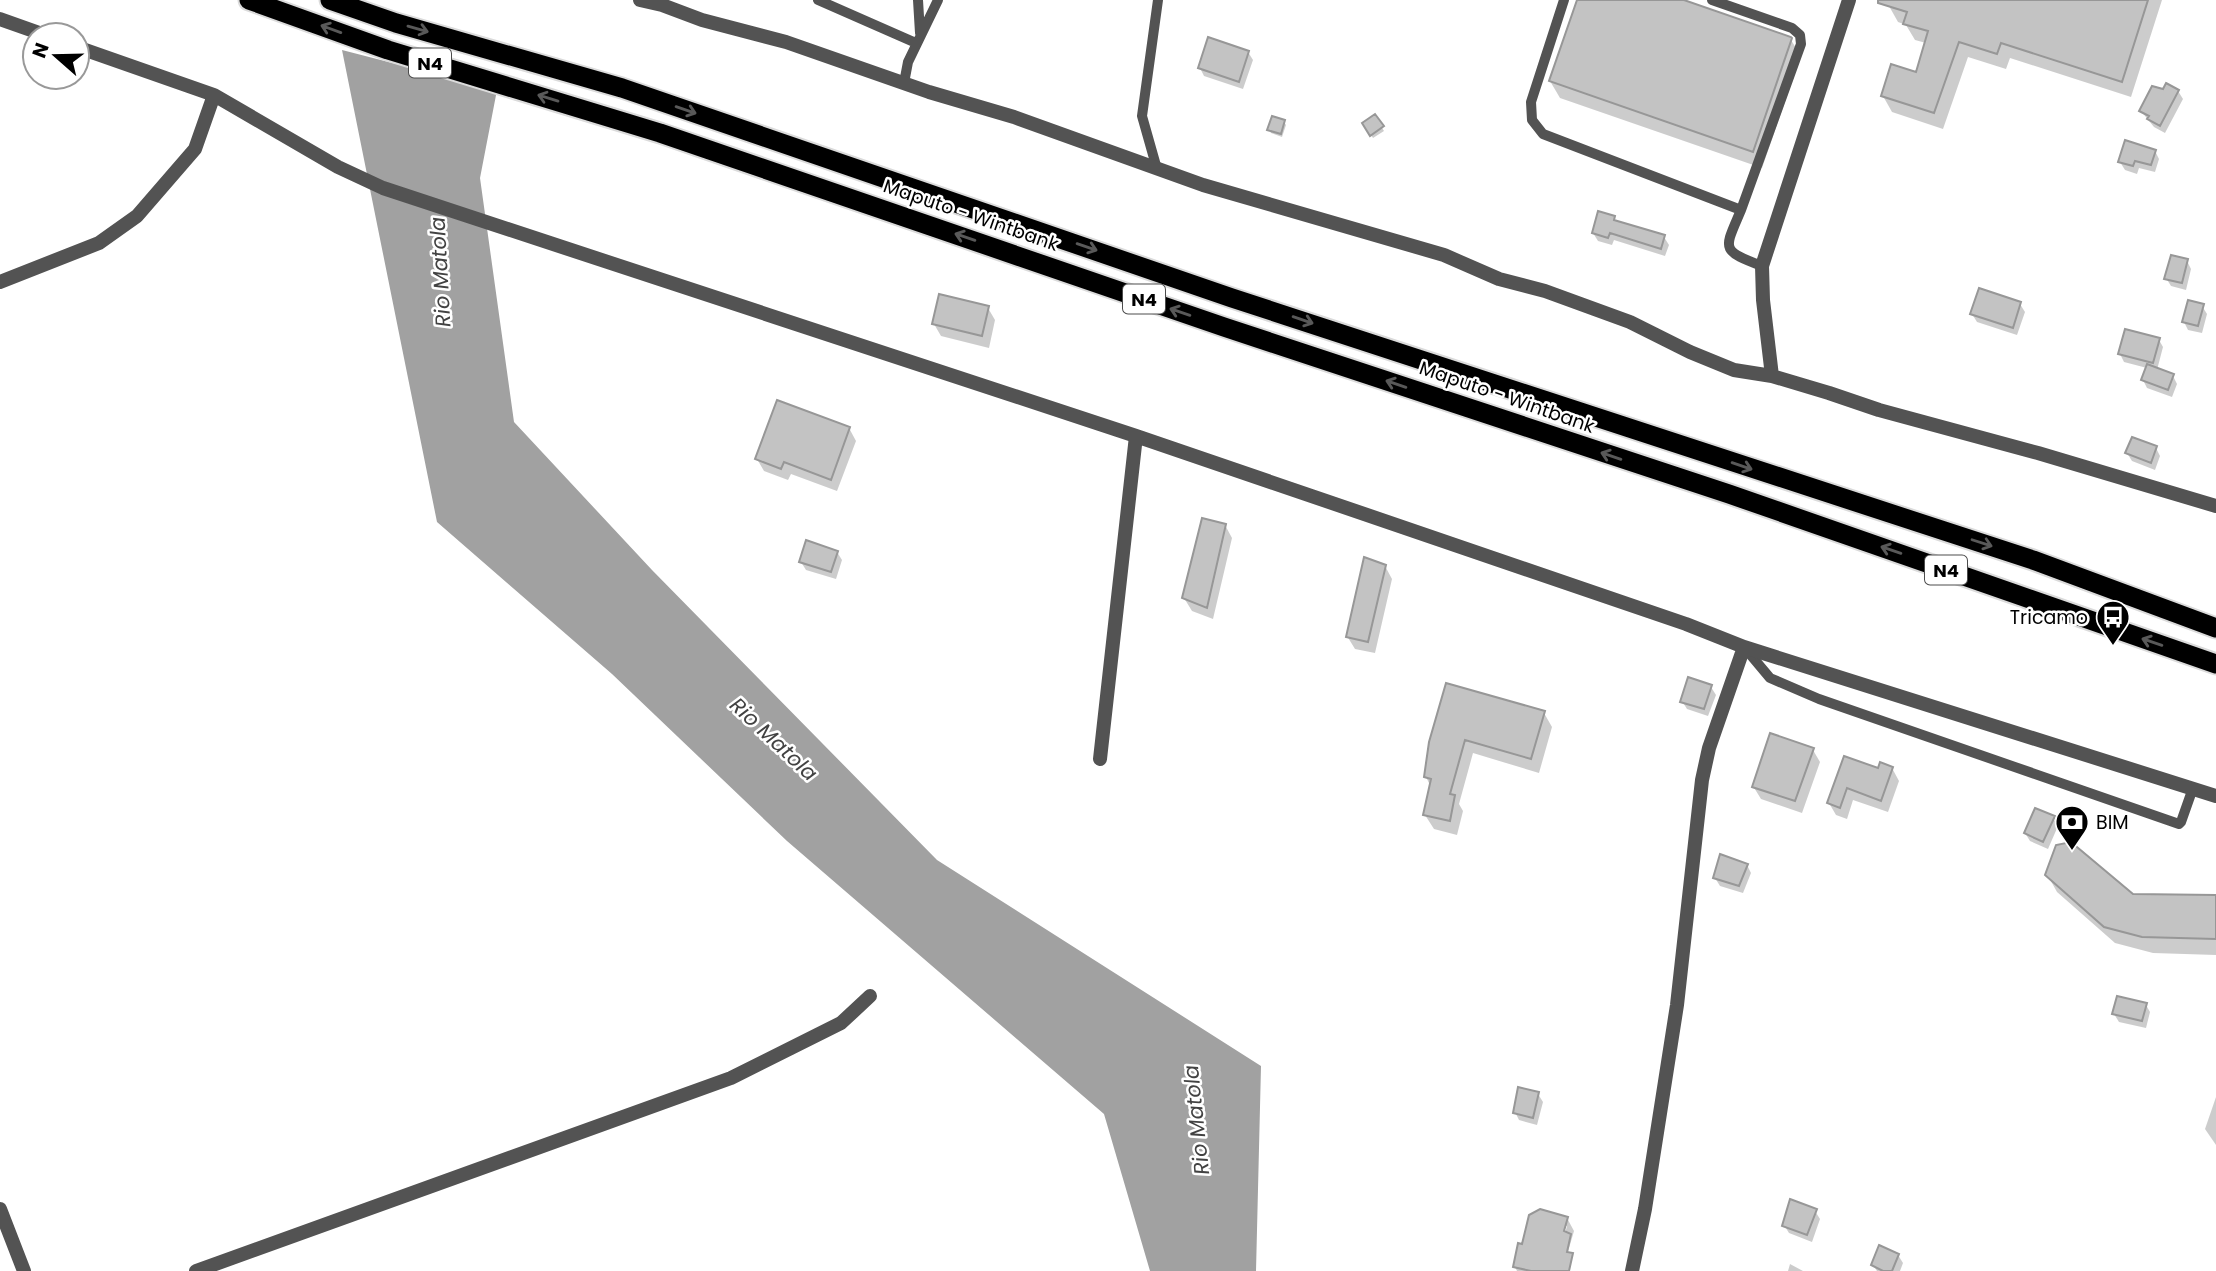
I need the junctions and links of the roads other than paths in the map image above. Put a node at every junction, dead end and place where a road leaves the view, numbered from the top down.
1 (249, 0) edge
2 (330, 0) edge
3 (640, 0) edge
4 (818, 0) edge
5 (918, 0) edge
6 (938, 0) edge
7 (1158, 0) edge
8 (1564, 0) edge
9 (1713, 0) edge
10 (1849, 0) edge
11 (0, 19) edge
12 (21, 26) edge
13 (918, 38) junction
14 (91, 52) edge
15 (904, 83) junction
16 (214, 95) junction
17 (1157, 169) junction
18 (1741, 210) junction
19 (1762, 266) junction
20 (0, 282) edge
21 (1772, 376) junction
22 (1136, 436) junction
23 (2216, 506) edge
24 (2216, 628) edge
25 (1744, 647) junction
26 (2216, 664) edge
27 (1100, 759) dead end
28 (2193, 788) junction
29 (2216, 796) edge
30 (870, 996) dead end
31 (0, 1209) edge
32 (24, 1271) edge
33 (196, 1271) edge
34 (1632, 1271) edge

26 -> 1 highway, Maputo - Wintbank / N4
2 -> 24 highway, Maputo - Wintbank / N4
3 - 15 street
4 - 13 lane
5 - 13 lane
6 - 13 lane
7 - 17 lane
8 - 18 lane
9 - 18 lane
10 - 19 street
11 - 12 street
13 - 15 lane
14 - 16 street
15 - 17 street
16 - 20 street
16 - 22 street
17 - 21 street
18 - 19 lane
19 - 21 street
21 - 23 street
22 - 25 street
22 - 27 street
25 - 28 street
25 - 28 lane
25 - 34 street
28 - 29 street
30 - 33 street
31 - 32 street

